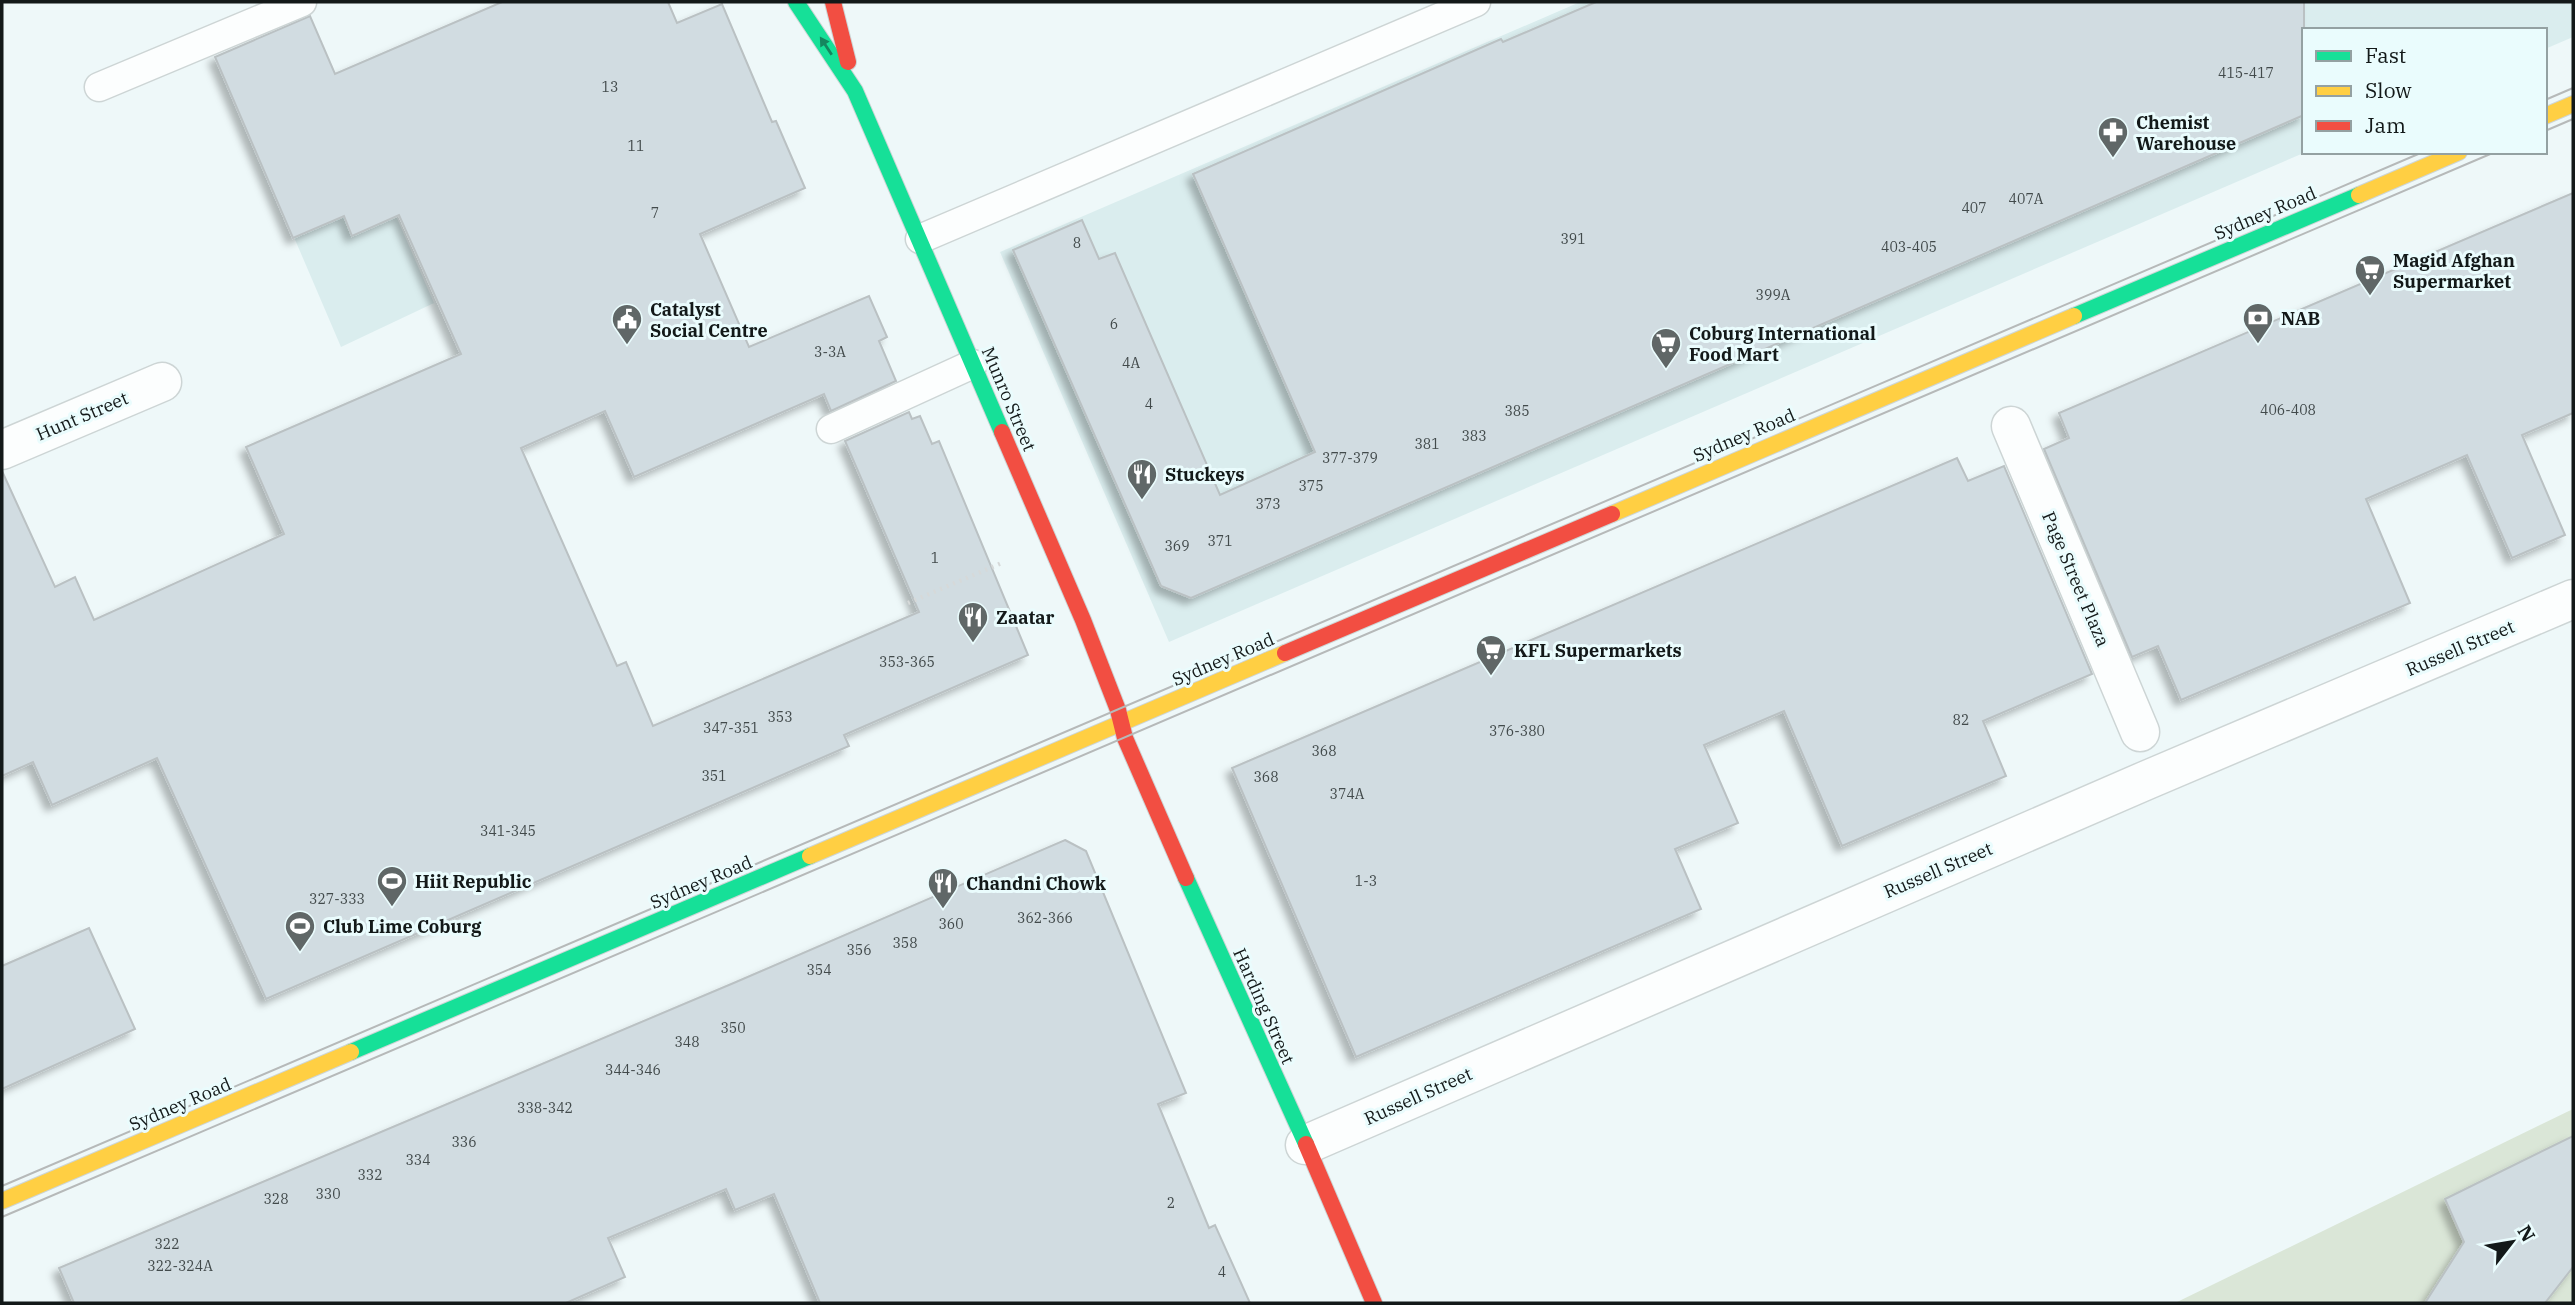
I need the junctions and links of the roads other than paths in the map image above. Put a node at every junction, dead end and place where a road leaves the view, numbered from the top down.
1 (302, 2) edge
2 (796, 2) edge
3 (833, 2) edge
4 (1476, 2) edge
5 (99, 87) dead end
6 (855, 91) junction
7 (2573, 104) edge
8 (2547, 115) edge
9 (2454, 154) edge
10 (920, 239) junction
11 (973, 364) junction
12 (162, 382) dead end
13 (2011, 426) dead end
14 (831, 429) dead end
15 (2, 450) edge
16 (2573, 598) edge
17 (1120, 725) junction
18 (2140, 732) dead end
19 (1305, 1145) junction
20 (2, 1201) edge
21 (1368, 1301) edge

1 - 5 lane
6 -> 2 main road, Munro Street
3 - 6 main road, Munro Street
4 - 10 lane
6 - 10 main road, Munro Street
7 - 8 main road
9 - 17 main road, Sydney Road
10 - 11 main road, Munro Street
11 - 14 lane
11 - 17 main road, Munro Street
12 - 15 street, Hunt Street
13 - 18 street, Page Street Plaza
16 - 19 street, Russell Street
17 - 19 main road, Harding Street
17 - 20 main road, Sydney Road
19 - 21 main road, Harding Street

